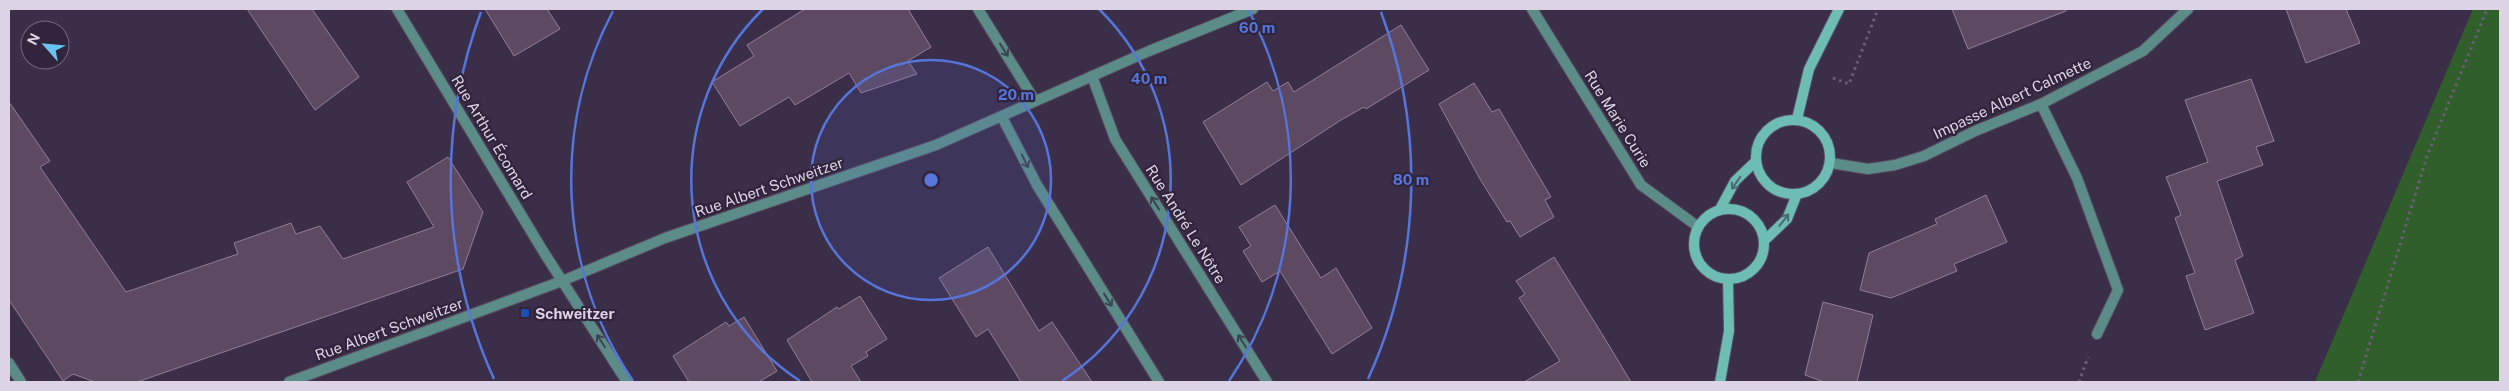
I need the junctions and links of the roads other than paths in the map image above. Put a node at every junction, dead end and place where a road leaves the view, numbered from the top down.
1 (397, 9) edge
2 (978, 9) edge
3 (1254, 9) edge
4 (1532, 9) edge
5 (1839, 9) edge
6 (2188, 9) edge
7 (1092, 76) junction
8 (1035, 102) junction
9 (2041, 104) junction
10 (1002, 117) junction
11 (1797, 120) junction
12 (1756, 161) junction
13 (1830, 163) junction
14 (1797, 194) junction
15 (1720, 209) junction
16 (1697, 226) junction
17 (1764, 241) junction
18 (1728, 279) junction
19 (562, 281) junction
20 (2097, 334) dead end
21 (9, 363) edge
22 (21, 382) edge
23 (289, 382) edge
24 (627, 382) edge
25 (1159, 382) edge
26 (1268, 382) edge
27 (1720, 382) edge

1 - 19 street, Rue Arthur Écomard
2 -> 8 street
3 - 7 street, Rue Albert Schweitzer
4 - 16 street, Rue Marie Curie
5 - 11 main road
6 - 9 street, Impasse Albert Calmette
7 - 8 street, Rue Albert Schweitzer
26 -> 7 street, Rue André Le Nôtre
8 - 10 street, Rue Albert Schweitzer
9 - 13 street, Impasse Albert Calmette
9 - 20 street
10 - 19 street, Rue Albert Schweitzer
10 -> 25 street
11 - 12 main road
11 - 13 main road
12 - 14 main road
12 -> 15 main road
13 - 14 main road
17 -> 14 main road
15 - 16 main road
15 - 17 main road
16 - 18 main road
17 - 18 main road
18 - 27 main road
19 - 23 street, Rue Albert Schweitzer
24 -> 19 street, Rue Arthur Écomard
21 - 22 street

